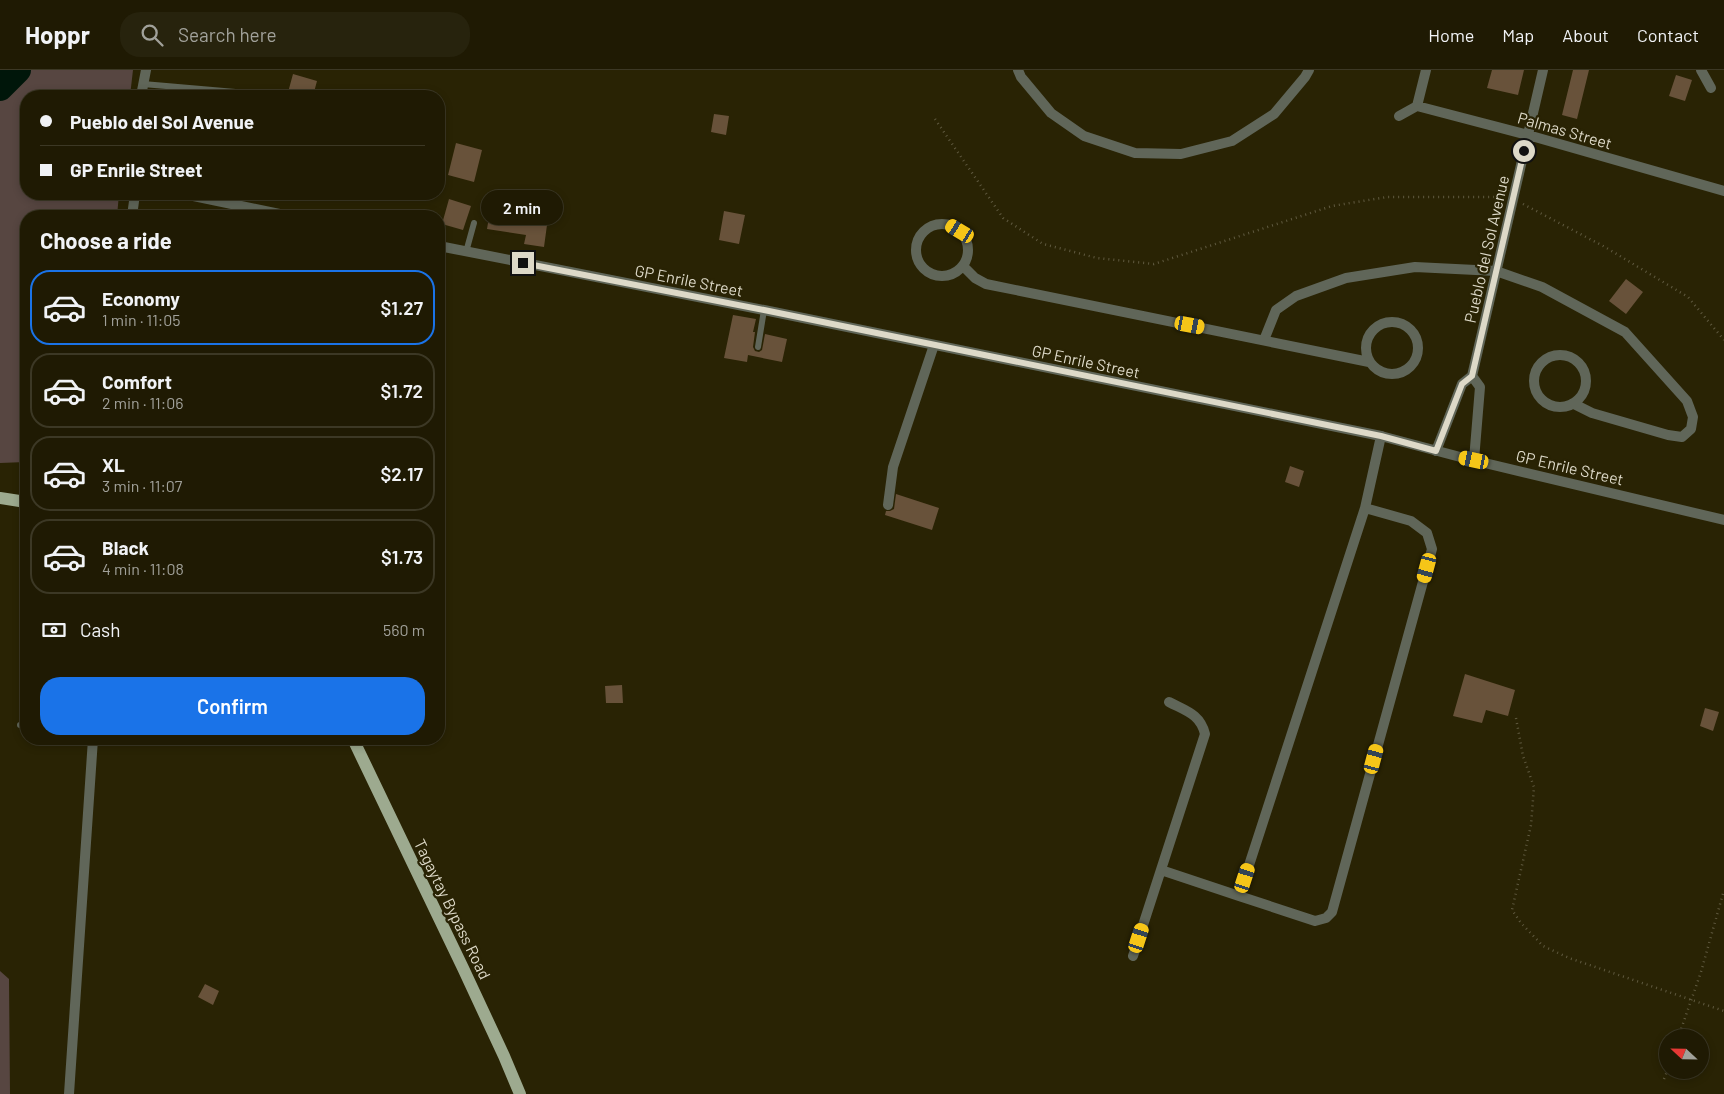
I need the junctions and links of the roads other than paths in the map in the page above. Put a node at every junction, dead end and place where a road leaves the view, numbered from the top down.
1 (146, 70) edge
2 (1018, 70) edge
3 (1309, 70) edge
4 (1426, 70) edge
5 (1543, 70) edge
6 (1701, 70) edge
7 (143, 84) junction
8 (1711, 88) dead end
9 (142, 90) edge
10 (212, 90) edge
11 (1417, 106) junction
12 (1399, 116) dead end
13 (1528, 135) junction
14 (1724, 191) edge
15 (213, 200) edge
16 (260, 210) edge
17 (474, 223) dead end
18 (445, 247) edge
19 (466, 252) junction
20 (963, 266) junction
21 (1496, 271) junction
22 (764, 310) junction
23 (1264, 340) junction
24 (934, 345) junction
25 (758, 347) dead end
26 (1369, 362) junction
27 (1472, 376) junction
28 (1574, 404) junction
29 (1381, 436) junction
30 (1436, 451) junction
31 (1474, 460) junction
32 (0, 498) edge
33 (20, 501) edge
34 (888, 505) dead end
35 (1364, 508) junction
36 (1724, 520) edge
37 (1169, 702) dead end
38 (93, 745) edge
39 (355, 745) edge
40 (1161, 870) junction
41 (1239, 896) junction
42 (1133, 956) dead end
43 (69, 1094) edge
44 (520, 1094) edge

1 - 7 street
2 - 3 street
4 - 11 street
5 - 13 street, Pueblo del Sol Avenue
6 - 8 street
7 - 9 street
7 - 10 lane
11 - 12 street
11 - 13 street, Palmas Street
13 - 14 street, Palmas Street
13 - 21 street, Pueblo del Sol Avenue
15 - 16 street
17 - 19 lane
18 - 19 street, GP Enrile Street
19 - 22 street, GP Enrile Street
20 - 20 street
20 - 23 street
21 - 23 street
21 - 27 street, Pueblo del Sol Avenue
21 - 28 street
22 - 24 street, GP Enrile Street
22 - 25 lane
23 - 26 street
24 - 29 street, GP Enrile Street
24 - 34 street
26 - 26 street
27 - 30 street, Pueblo del Sol Avenue
27 - 31 street
28 - 28 street
29 - 30 street, GP Enrile Street
29 - 35 street
30 - 31 street, GP Enrile Street
31 - 36 street, GP Enrile Street
32 - 33 main road
35 - 41 street
35 - 41 street
37 - 40 street
38 - 43 street
39 - 44 main road, Tagaytay Bypass Road
40 - 41 street
40 - 42 street

